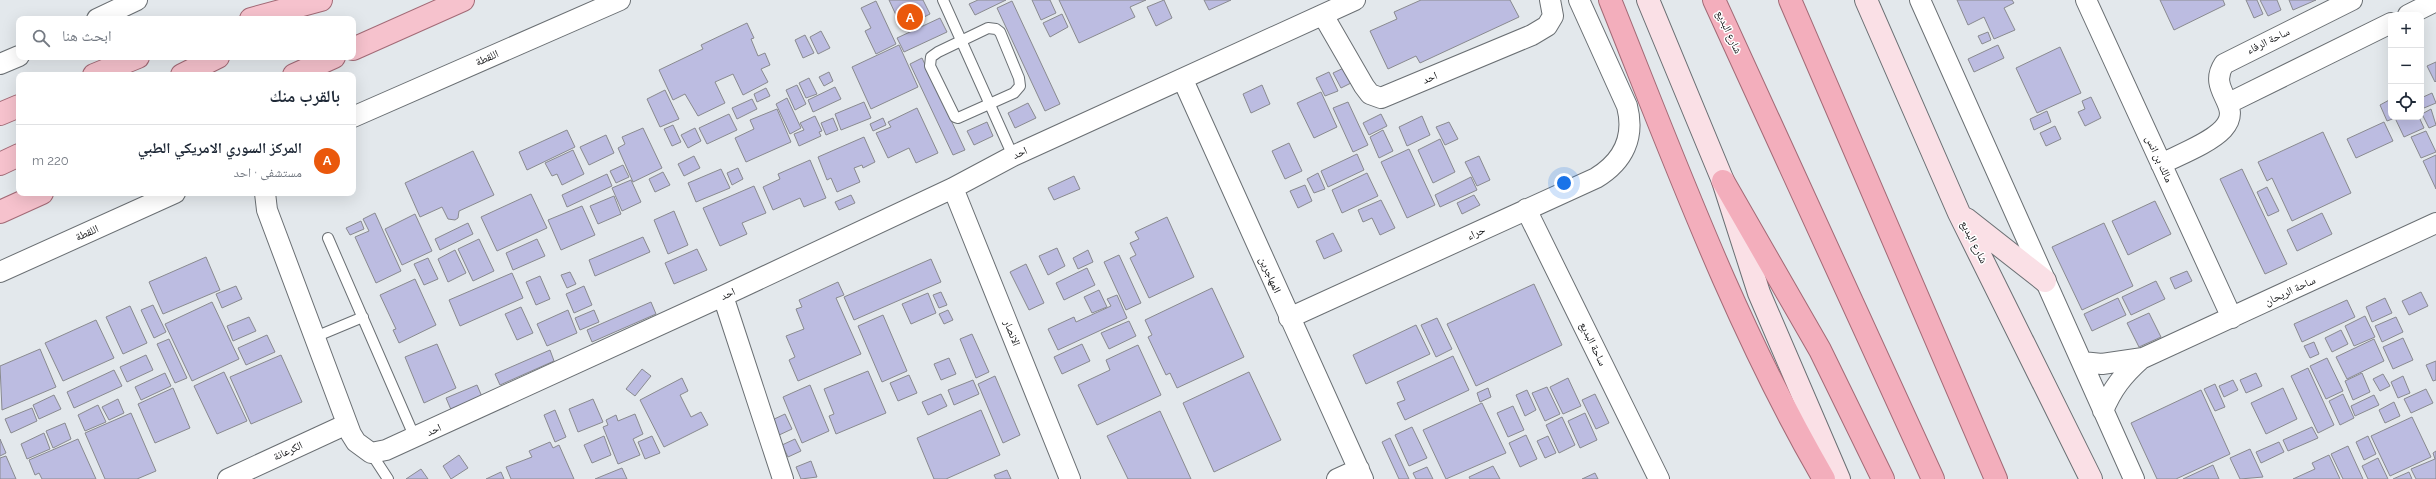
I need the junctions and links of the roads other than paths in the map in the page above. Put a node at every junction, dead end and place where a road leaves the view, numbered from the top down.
1 (137, 0) edge
2 (321, 0) edge
3 (331, 0) edge
4 (462, 0) edge
5 (620, 0) edge
6 (943, 0) edge
7 (1354, 0) edge
8 (1550, 0) edge
9 (1579, 0) edge
10 (1610, 0) edge
11 (1648, 0) edge
12 (1714, 0) edge
13 (1790, 0) edge
14 (1866, 0) edge
15 (1920, 0) edge
16 (2086, 0) edge
17 (2352, 0) edge
18 (2436, 1) edge
19 (2414, 12) edge
20 (1323, 15) junction
21 (103, 16) edge
22 (262, 16) edge
23 (299, 16) edge
24 (2388, 24) edge
25 (961, 41) junction
26 (356, 48) edge
27 (16, 57) edge
28 (131, 60) edge
29 (212, 60) edge
30 (327, 60) edge
31 (0, 64) edge
32 (101, 72) edge
33 (188, 72) edge
34 (301, 72) edge
35 (1183, 80) junction
36 (2229, 103) junction
37 (990, 104) junction
38 (16, 107) edge
39 (0, 114) edge
40 (356, 116) edge
41 (16, 156) edge
42 (1013, 156) junction
43 (0, 164) edge
44 (2161, 164) junction
45 (1722, 181) junction
46 (953, 188) junction
47 (35, 196) edge
48 (168, 196) edge
49 (255, 196) edge
50 (266, 202) edge
51 (1526, 210) junction
52 (0, 212) edge
53 (1959, 213) junction
54 (2436, 223) edge
55 (328, 238) dead end
56 (0, 272) edge
57 (2045, 281) junction
58 (723, 296) junction
59 (363, 317) junction
60 (1289, 318) junction
61 (2232, 318) junction
62 (315, 337) junction
63 (2143, 358) junction
64 (2082, 362) junction
65 (2103, 411) junction
66 (347, 424) junction
67 (415, 438) junction
68 (371, 453) junction
69 (1361, 474) edge
70 (776, 477) edge
71 (228, 479) edge
72 (388, 479) edge
73 (1070, 479) edge
74 (1337, 479) edge
75 (1659, 479) edge
76 (1824, 479) edge
77 (1839, 479) edge
78 (1883, 479) edge
79 (1933, 479) edge
80 (1996, 479) edge
81 (2091, 479) edge
82 (2134, 479) edge

1 - 21 street
2 - 22 main road
3 - 23 main road
4 - 26 main road
5 - 40 street, اللقطة
6 - 25 lane
7 - 20 street, احد
8 - 20 street, احد
9 - 51 street, حراء
10 - 76 highway
11 - 45 main road
12 - 79 highway, شارع البديع
13 - 80 highway
14 - 53 main road, شارع البديع
15 - 57 street
16 - 44 street, مالك بن انس
17 - 36 street, ساحة الرفاء
18 - 19 street
20 - 35 street, احد
24 - 36 street
25 - 37 lane
25 - 37 lane
25 - 37 lane
27 - 31 street
28 - 32 main road
29 - 33 main road
30 - 34 main road
35 - 42 street, احد
35 - 60 street, المهاجرين
36 - 44 street
37 - 42 lane
38 - 39 main road
41 - 43 main road
42 - 46 street, احد
44 - 61 street, مالك بن انس
45 - 77 main road
45 - 78 highway
46 - 58 street, احد
46 - 73 street, الانصار
47 - 52 main road
48 - 56 street, اللقطة
49 - 50 street
50 - 62 street
51 - 60 street, حراء
51 - 75 street, ساحة البديع
53 - 57 main road
53 - 81 main road, شارع البديع
54 - 61 street, ساحة الريحان
55 - 59 lane
57 - 64 street
58 - 67 street, احد
58 - 70 street
59 - 62 lane
59 - 67 lane
60 - 69 street, المهاجرين
61 - 63 street, ساحة الريحان
62 - 66 street
63 - 64 street, ساحة الريحان
63 - 65 street, ساحة الريحان
64 - 65 street
65 - 82 street
66 - 68 street
66 - 71 street, الكرعانة
67 - 68 street, احد
68 - 72 lane
69 - 74 street, المهاجرين

